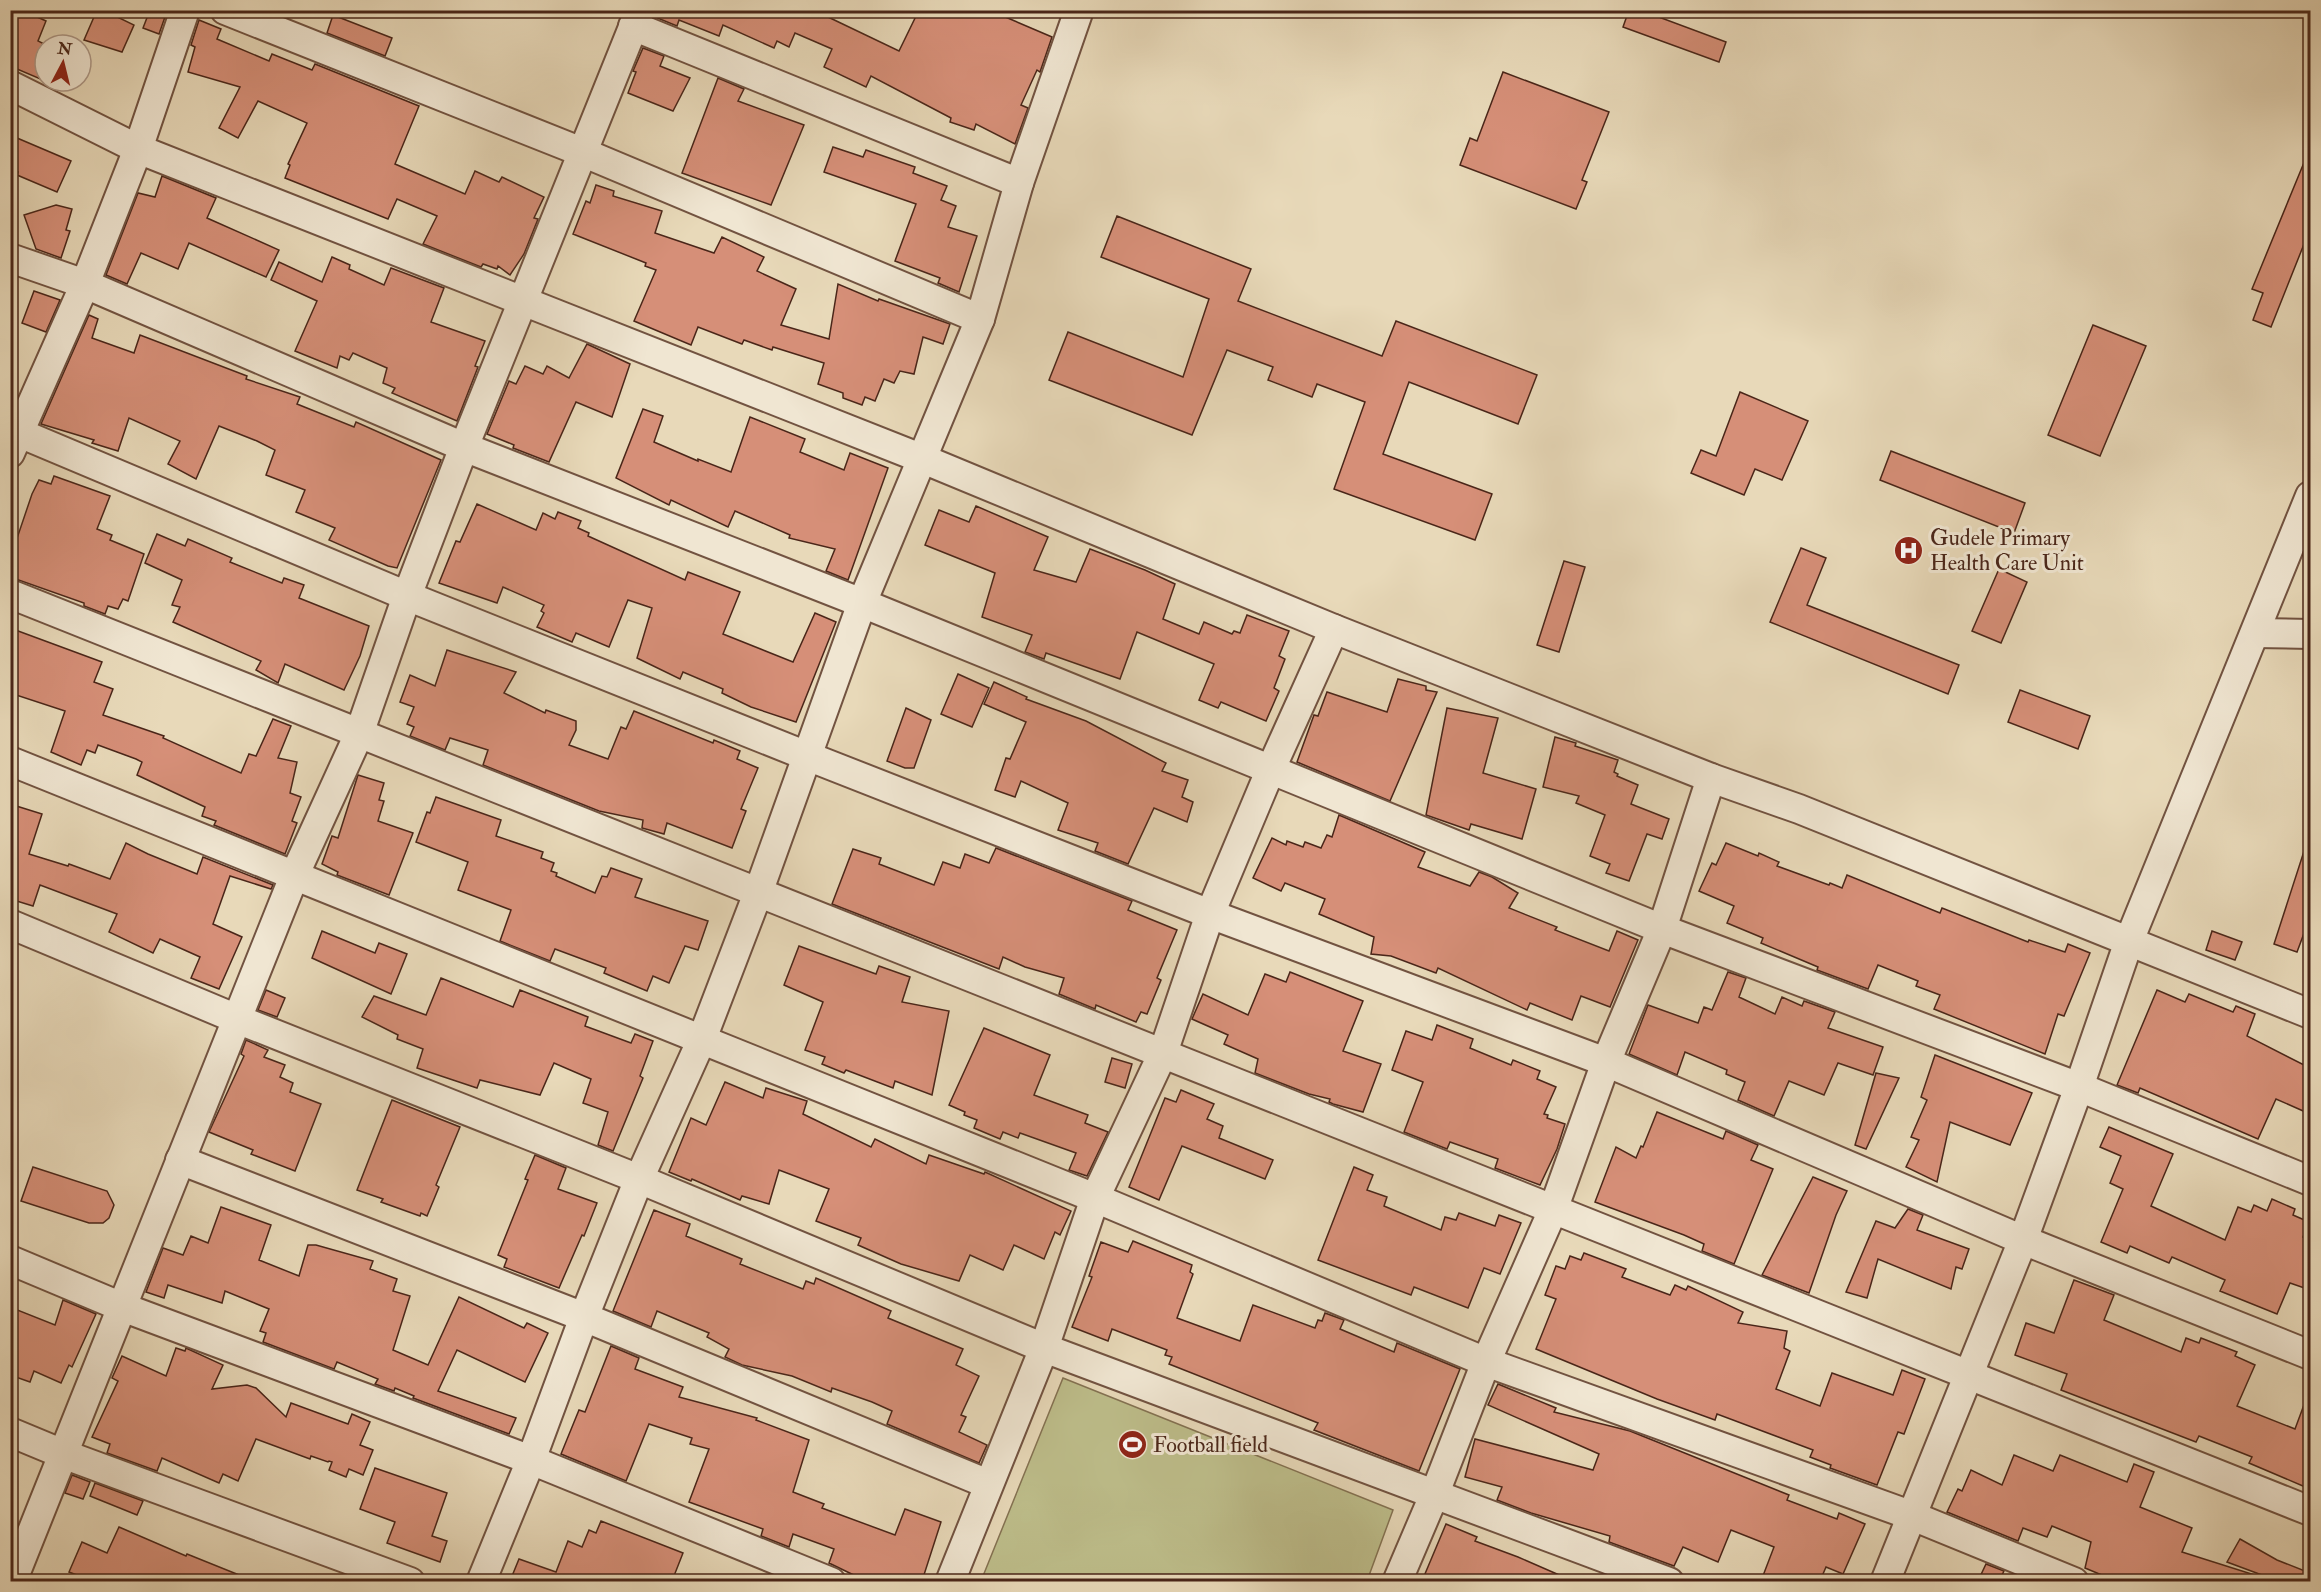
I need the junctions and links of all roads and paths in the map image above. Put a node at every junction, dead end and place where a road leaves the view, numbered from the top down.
1 (185, 10) edge
2 (225, 10) edge
3 (1073, 12) edge
4 (637, 18) edge
5 (10, 85) edge
6 (138, 149) junction
7 (582, 152) junction
8 (1019, 183) junction
9 (10, 258) edge
10 (85, 284) junction
11 (524, 300) junction
12 (980, 319) junction
13 (13, 438) edge
14 (464, 447) junction
15 (923, 459) junction
16 (2310, 496) edge
17 (10, 594) edge
18 (407, 596) junction
19 (862, 603) junction
20 (1334, 629) junction
21 (2255, 633) junction
22 (2310, 634) edge
23 (359, 734) junction
24 (807, 756) junction
25 (10, 761) edge
26 (1270, 771) junction
27 (1711, 778) junction
28 (295, 874) junction
29 (758, 892) junction
30 (1210, 914) junction
31 (10, 924) edge
32 (1662, 929) junction
33 (2129, 941) junction
34 (2310, 1014) edge
35 (237, 1019) junction
36 (702, 1039) junction
37 (1163, 1053) junction
38 (1606, 1062) junction
39 (2079, 1087) junction
40 (180, 1160) junction
41 (639, 1179) junction
42 (2310, 1181) edge
43 (1095, 1198) junction
44 (1553, 1210) junction
45 (2023, 1240) junction
46 (10, 1260) edge
47 (122, 1307) junction
48 (584, 1317) junction
49 (1044, 1348) junction
50 (2310, 1355) edge
51 (1486, 1362) junction
52 (1970, 1375) junction
53 (10, 1432) edge
54 (63, 1454) junction
55 (531, 1460) junction
56 (988, 1484) junction
57 (1435, 1493) junction
58 (2310, 1511) edge
59 (1910, 1515) junction
60 (12, 1581) edge
61 (410, 1581) edge
62 (481, 1581) edge
63 (831, 1581) edge
64 (950, 1581) edge
65 (1397, 1581) edge
66 (1669, 1581) edge
67 (1885, 1581) edge
68 (2074, 1581) edge

1 - 6 street
2 - 7 street
3 - 8 street
4 - 7 street
4 - 8 street
5 - 6 street
6 - 10 street
6 - 11 street
7 - 11 street
7 - 12 street
8 - 12 street
9 - 10 street
10 - 13 street
10 - 14 street
11 - 14 street
11 - 15 street
12 - 15 street
13 - 18 street
14 - 18 street
14 - 19 street
15 - 19 street
15 - 20 street
16 - 21 street
17 - 23 street
18 - 23 street
18 - 24 street
19 - 24 street
19 - 26 street
20 - 26 street
20 - 27 street
21 - 22 street
21 - 33 street
23 - 28 street
23 - 29 street
24 - 29 street
24 - 30 street
25 - 28 street
26 - 30 street
26 - 32 street
27 - 32 street
27 - 33 street
28 - 35 street
28 - 36 street
29 - 36 street
29 - 37 street
30 - 37 street
30 - 38 street
31 - 35 street
32 - 38 street
32 - 39 street
33 - 34 street
33 - 39 street
35 - 40 street
35 - 41 street
36 - 41 street
36 - 43 street
37 - 43 street
37 - 44 street
38 - 44 street
38 - 45 street
39 - 42 street
39 - 45 street
40 - 47 street
40 - 48 street
41 - 48 street
41 - 49 street
43 - 49 street
43 - 51 street
44 - 51 street
44 - 52 street
45 - 50 street
45 - 52 street
46 - 47 street
47 - 54 street
47 - 55 street
48 - 55 street
48 - 56 street
49 - 56 street
49 - 57 street
51 - 57 street
51 - 59 street
52 - 58 street
52 - 59 street
53 - 54 street
54 - 60 street
54 - 61 street
55 - 62 street
55 - 63 street
56 - 64 street
57 - 65 street
57 - 66 street
59 - 67 street
59 - 68 street

